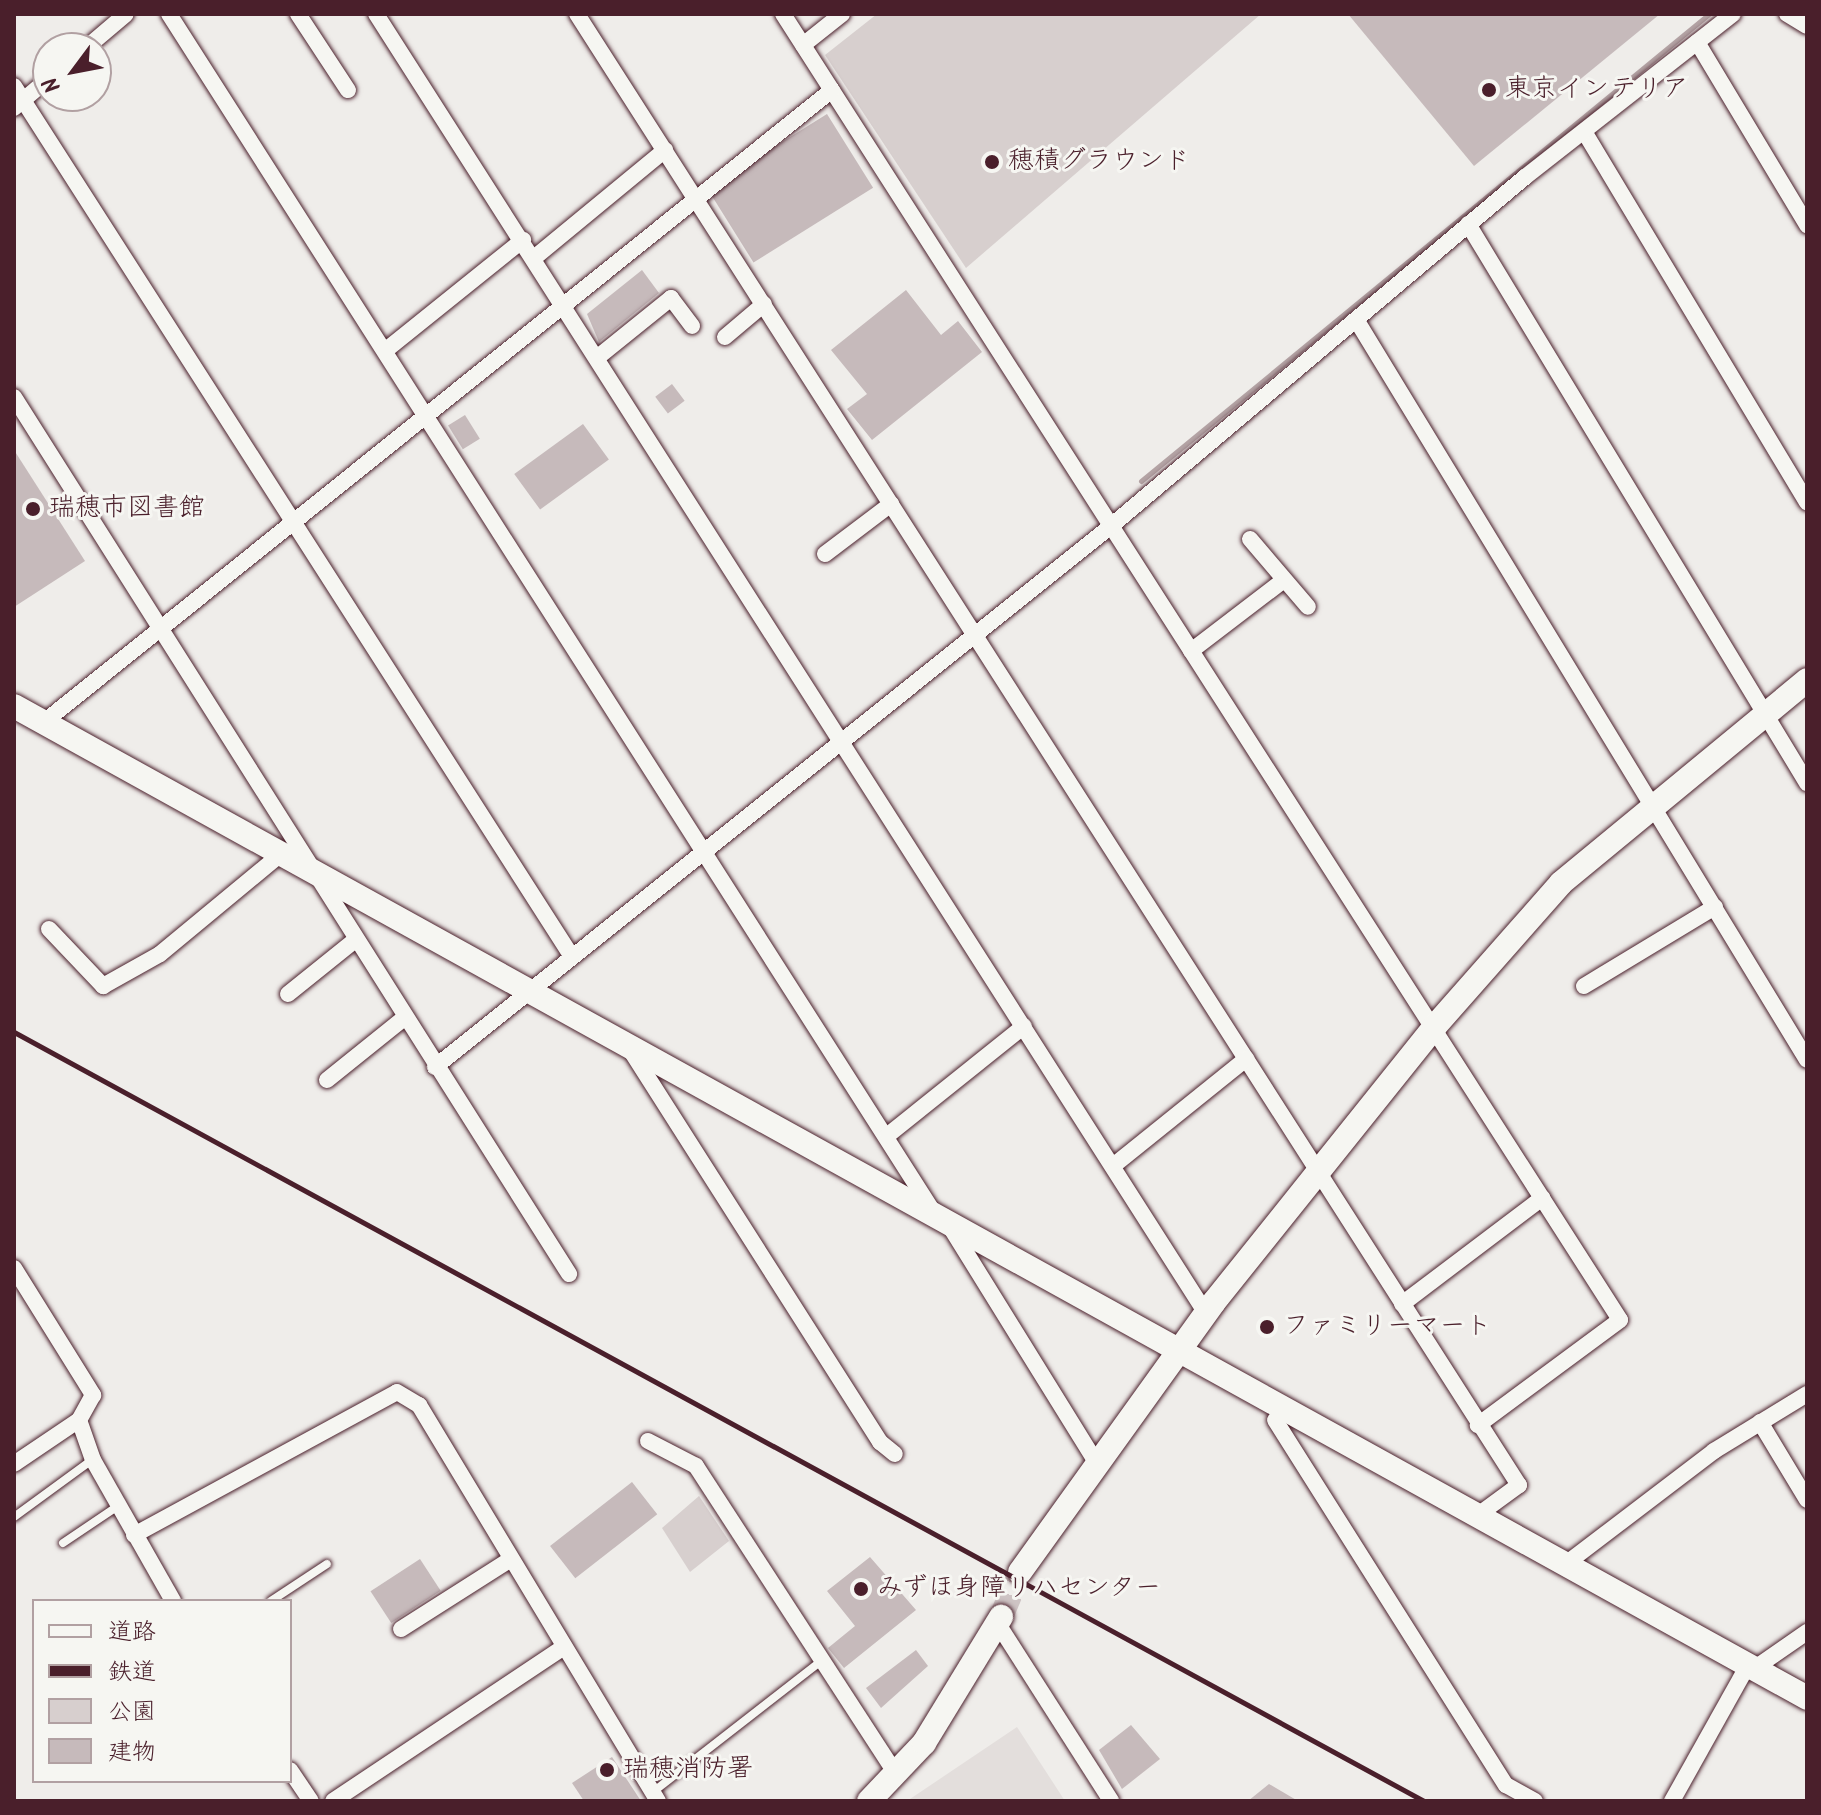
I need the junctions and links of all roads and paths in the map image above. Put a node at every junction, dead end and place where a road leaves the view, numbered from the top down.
1 (126, 14) edge
2 (169, 14) edge
3 (376, 14) edge
4 (577, 14) edge
5 (783, 14) edge
6 (842, 14) edge
7 (1733, 14) edge
8 (307, 17) edge
9 (105, 32) edge
10 (1697, 42) junction
11 (803, 45) junction
12 (348, 90) dead end
13 (832, 90) junction
14 (17, 98) edge
15 (1585, 133) junction
16 (665, 150) junction
17 (697, 200) junction
18 (1468, 224) junction
19 (1807, 225) edge
20 (523, 240) junction
21 (534, 258) junction
22 (764, 304) junction
23 (565, 305) junction
24 (1357, 321) junction
25 (692, 326) dead end
26 (725, 337) dead end
27 (386, 350) junction
28 (598, 357) junction
29 (14, 397) edge
30 (428, 416) junction
31 (1807, 502) edge
32 (891, 504) junction
33 (297, 524) junction
34 (1111, 526) junction
35 (1250, 539) dead end
36 (825, 554) dead end
37 (1284, 580) junction
38 (1308, 607) dead end
39 (161, 629) junction
40 (974, 634) junction
41 (1191, 651) junction
42 (1807, 680) edge
43 (14, 706) edge
44 (1765, 714) junction
45 (44, 722) junction
46 (843, 742) junction
47 (1807, 783) edge
48 (1652, 804) junction
49 (707, 851) junction
50 (281, 854) junction
51 (311, 870) junction
52 (1715, 907) junction
53 (49, 929) dead end
54 (354, 941) junction
55 (572, 957) junction
56 (1584, 986) dead end
57 (528, 993) junction
58 (288, 994) dead end
59 (404, 1018) junction
60 (1436, 1025) junction
61 (1024, 1026) junction
62 (630, 1049) junction
63 (1246, 1059) junction
64 (1807, 1060) edge
65 (435, 1067) junction
66 (327, 1080) dead end
67 (888, 1135) junction
68 (1113, 1166) junction
69 (1318, 1170) junction
70 (1542, 1198) junction
71 (943, 1221) junction
72 (14, 1268) edge
73 (569, 1274) dead end
74 (1402, 1304) junction
75 (1207, 1315) junction
76 (1181, 1351) junction
77 (1807, 1394) edge
78 (79, 1420) junction
79 (1275, 1420) dead end
80 (1760, 1422) junction
81 (1478, 1425) junction
82 (648, 1441) dead end
83 (895, 1454) dead end
84 (93, 1460) junction
85 (1096, 1462) junction
86 (14, 1464) edge
87 (1807, 1500) edge
88 (118, 1506) junction
89 (1478, 1515) junction
90 (14, 1517) edge
91 (134, 1535) junction
92 (63, 1543) dead end
93 (511, 1559) junction
94 (1567, 1563) junction
95 (327, 1564) dead end
96 (1020, 1572) tunnel mouth
97 (172, 1599) edge
98 (274, 1599) edge
99 (1000, 1621) joint
100 (401, 1629) dead end
101 (1807, 1632) edge
102 (564, 1647) junction
103 (821, 1661) junction
104 (1751, 1668) junction
105 (1807, 1698) edge
106 (292, 1773) edge
107 (896, 1774) junction
108 (656, 1797) edge
109 (311, 1801) edge
110 (333, 1801) edge
111 (869, 1801) edge
112 (1111, 1801) edge
113 (1535, 1801) edge
114 (1672, 1801) edge

1 - 9 street
2 - 27 street
3 - 20 street
4 - 16 street
5 - 11 street
6 - 11 street
7 - 10 street
8 - 12 street
10 - 15 street
10 - 19 street
11 - 13 street
13 - 17 street
13 - 34 street
14 - 33 street
15 - 18 street
15 - 31 street
16 - 17 street
16 - 21 street
17 - 22 street
17 - 23 street
18 - 24 street
18 - 44 street
20 - 21 street
20 - 27 street
21 - 23 street
22 - 26 street
22 - 32 street
23 - 28 street
23 - 30 street
24 - 34 street
24 - 48 street
25 - 28 street
27 - 30 street
28 - 46 street
29 - 39 street
30 - 33 street
30 - 49 street
32 - 36 street
32 - 40 street
33 - 39 street
33 - 55 street
34 - 40 street
34 - 41 street
35 - 37 street
37 - 38 street
37 - 41 street
39 - 45 street
39 - 51 street
40 - 46 street
40 - 63 street
41 - 60 street
42 - 44 street
43 - 45 street
44 - 47 street
44 - 48 street
45 - 50 street
46 - 49 street
46 - 61 street
48 - 52 street
48 - 60 street
49 - 55 street
49 - 67 street
50 - 51 street
50 - 53 street
51 - 54 street
51 - 57 street
52 - 56 street
52 - 64 street
54 - 58 street
54 - 59 street
55 - 57 street
57 - 62 street
57 - 65 street
59 - 65 street
59 - 66 street
60 - 69 street
60 - 70 street
61 - 67 street
61 - 68 street
62 - 71 street
62 - 83 street
63 - 68 street
63 - 69 street
65 - 73 street
67 - 71 street
68 - 75 street
69 - 74 street
69 - 75 street
70 - 74 street
70 - 81 street
71 - 76 street
71 - 85 street
72 - 78 street
74 - 81 street
75 - 76 street
76 - 85 street
76 - 89 street
77 - 80 street
78 - 84 street
78 - 86 street
79 - 113 street
80 - 87 street
80 - 94 street
81 - 89 street
82 - 103 street
84 - 88 street
84 - 90 lane
85 - 96 street
88 - 91 street
88 - 92 lane
89 - 94 street
91 - 93 street
91 - 97 street
93 - 100 street
93 - 102 street
94 - 104 street
95 - 98 lane
99 - 107 street
99 - 112 street
101 - 104 street
102 - 108 street
102 - 110 street
103 - 107 street
103 - 108 lane
104 - 105 street
104 - 114 street
106 - 109 street
107 - 111 street

